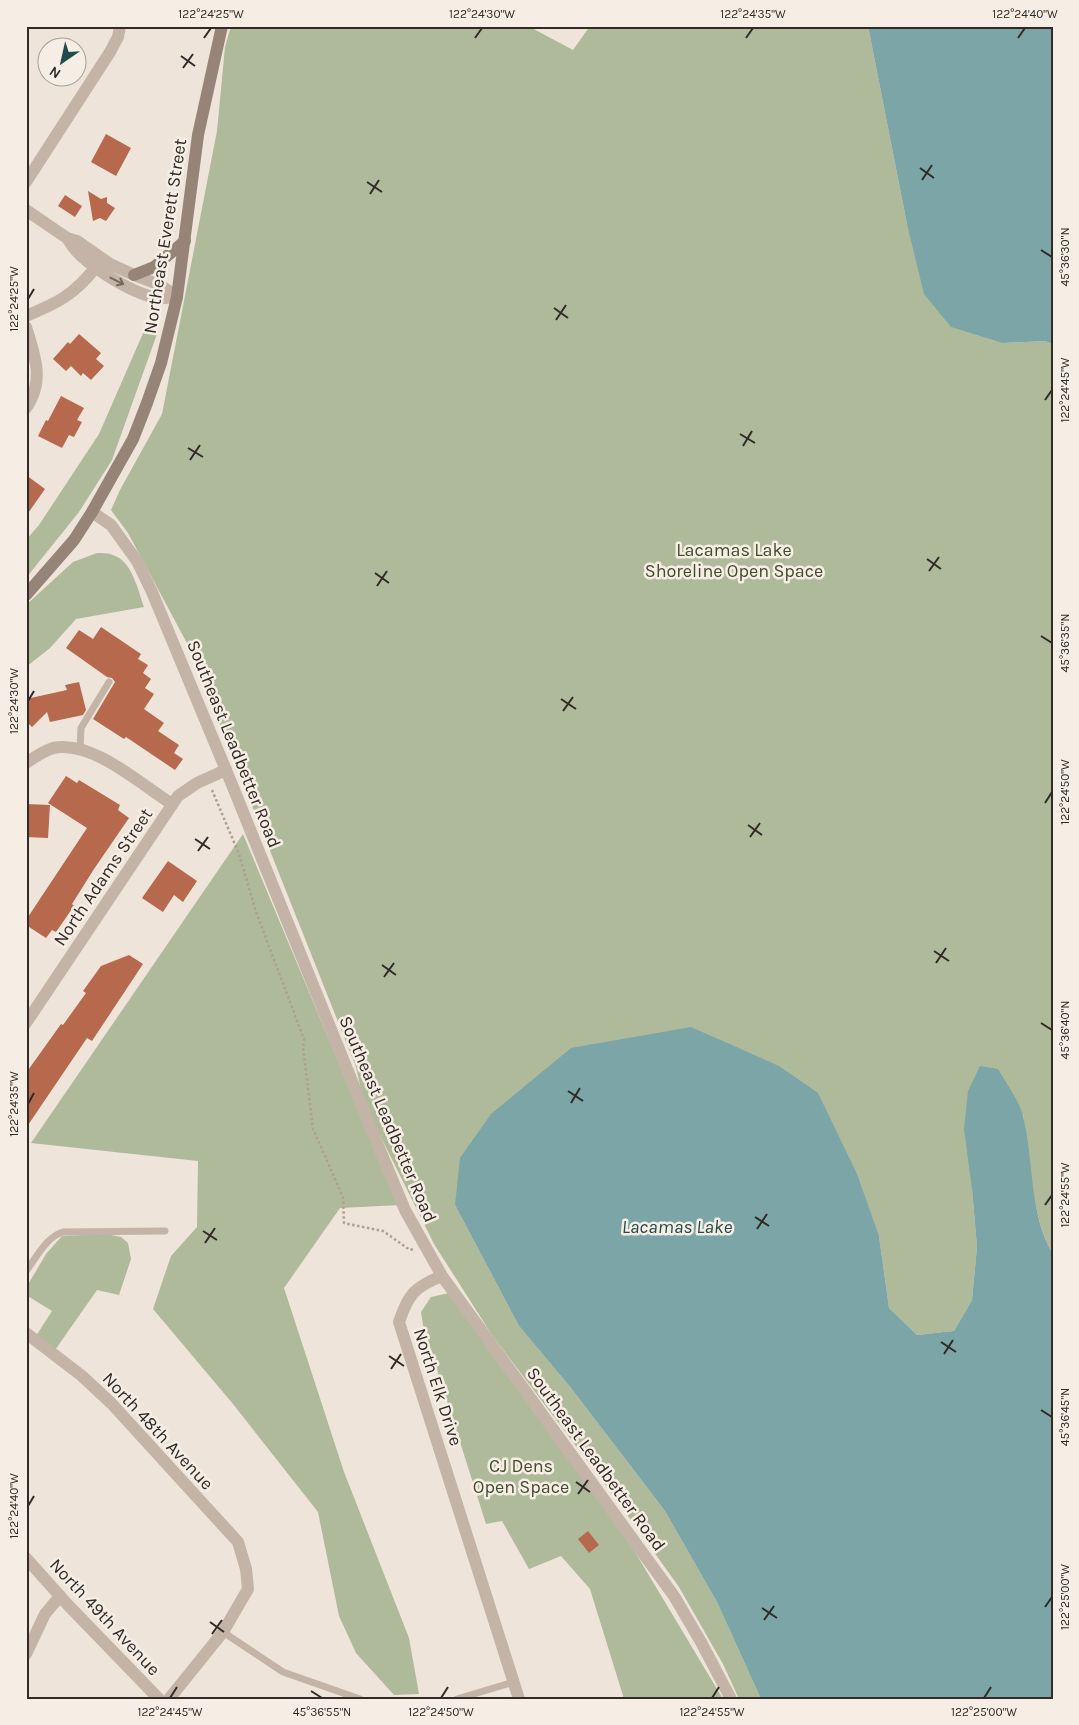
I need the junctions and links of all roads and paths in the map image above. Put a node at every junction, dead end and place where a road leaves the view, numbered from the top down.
1 (120, 26) edge
2 (222, 26) edge
3 (26, 182) edge
4 (26, 210) edge
5 (67, 238) junction
6 (185, 240) junction
7 (95, 268) junction
8 (134, 275) junction
9 (177, 297) junction
10 (26, 316) edge
11 (26, 328) edge
12 (26, 408) edge
13 (92, 512) junction
14 (26, 595) edge
15 (109, 682) dead end
16 (80, 749) junction
17 (26, 763) edge
18 (226, 770) junction
19 (207, 779) junction
20 (172, 804) junction
21 (26, 1023) edge
22 (165, 1230) dead end
23 (424, 1246) junction
24 (26, 1271) edge
25 (442, 1276) junction
26 (26, 1333) edge
27 (26, 1558) edge
28 (60, 1596) junction
29 (224, 1632) junction
30 (26, 1654) edge
31 (514, 1682) junction
32 (159, 1699) edge
33 (169, 1699) edge
34 (360, 1699) edge
35 (457, 1699) edge
36 (519, 1699) edge
37 (731, 1699) edge

1 - 3 street
2 - 6 main road, Northeast Everett Street
4 - 5 street
5 - 7 street
5 - 8 street
6 - 8 main road
6 - 9 main road, Northeast Everett Street
7 -> 9 street
7 - 10 street
8 - 9 street
9 - 13 main road, Northeast Everett Street
11 - 12 street
13 - 14 main road, Northeast Everett Street
13 - 18 street, Southeast Leadbetter Road
15 - 16 lane
16 - 17 street
16 - 20 street
18 - 19 street, North Adams Street
18 - 23 street, Southeast Leadbetter Road
19 - 20 street, North Adams Street
19 - 23 path
20 - 21 street, North Adams Street
22 - 24 lane
23 - 25 street, Southeast Leadbetter Road
25 - 31 street, North Elk Drive
25 - 37 street, Southeast Leadbetter Road
26 - 29 street, North 48th Avenue
27 - 28 street, North 49th Avenue
28 - 30 street
28 - 32 street, North 49th Avenue
29 - 33 street, North 48th Avenue
29 - 34 lane
31 - 35 lane
31 - 36 street, North Elk Drive

